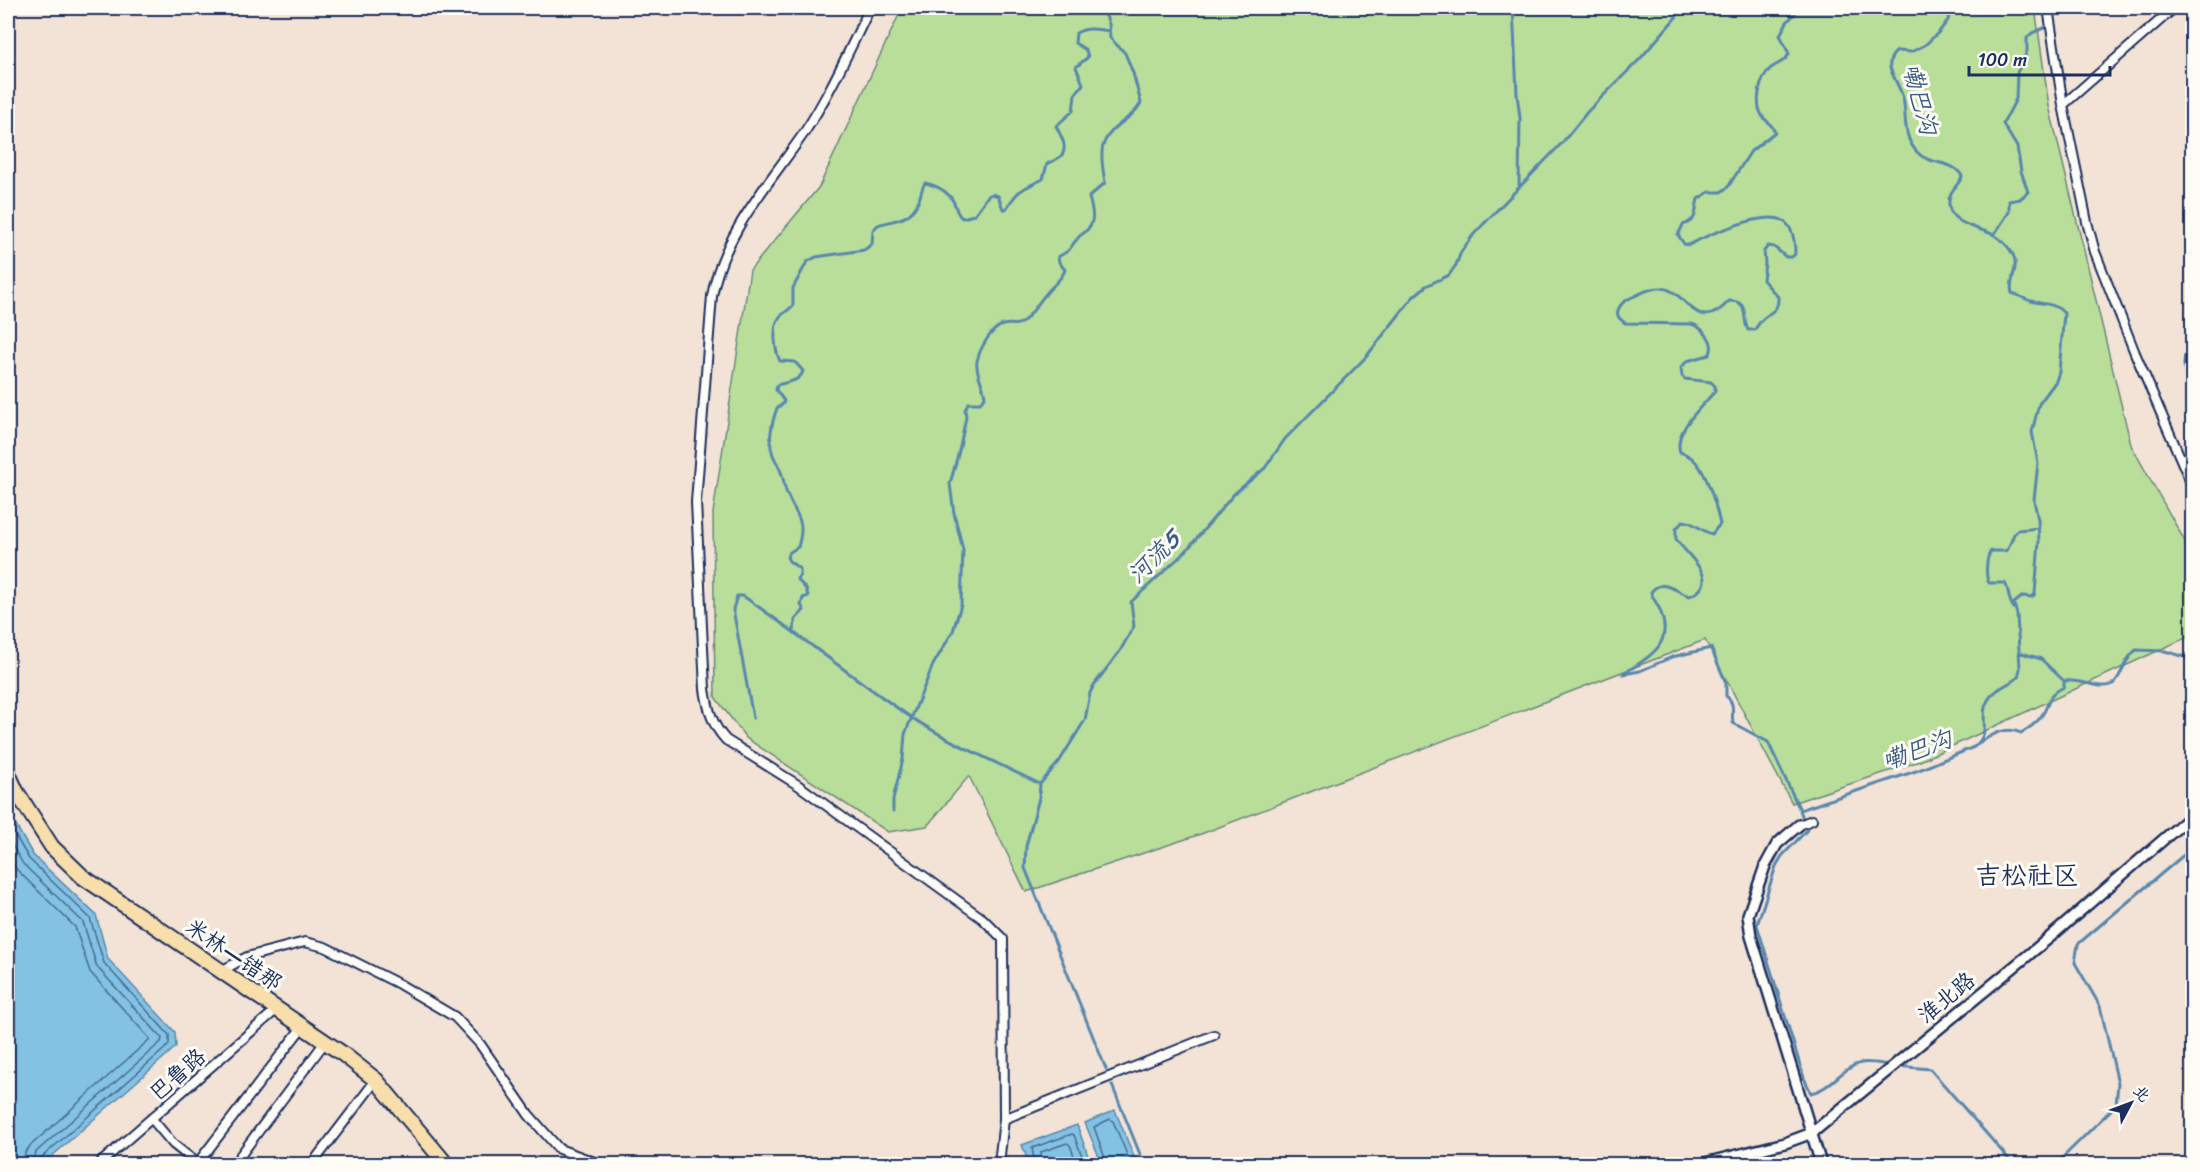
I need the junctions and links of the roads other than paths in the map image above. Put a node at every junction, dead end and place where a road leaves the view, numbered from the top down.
1 (870, 8) edge
2 (2048, 8) edge
3 (2174, 8) edge
4 (2063, 105) junction
5 (2193, 485) edge
6 (8, 773) edge
7 (2193, 815) edge
8 (1812, 820) dead end
9 (1799, 825) joint
10 (221, 970) junction
11 (277, 1009) junction
12 (303, 1026) junction
13 (1214, 1035) dead end
14 (325, 1042) junction
15 (376, 1080) junction
16 (152, 1119) junction
17 (1004, 1119) junction
18 (1812, 1133) junction
19 (99, 1164) edge
20 (198, 1164) edge
21 (234, 1164) edge
22 (312, 1164) edge
23 (446, 1164) edge
24 (600, 1164) edge
25 (999, 1164) edge
26 (1701, 1164) edge
27 (1821, 1164) edge

1 - 17 street
2 - 4 street
3 - 4 street
4 - 5 street
6 - 10 highway, 米林—错那
7 - 18 street, 淮北路
8 - 9 street
9 - 18 street
10 - 11 highway, 米林—错那
10 - 24 street
11 - 12 highway, 米林—错那
11 - 16 street, 巴鲁路
12 - 14 highway, 米林—错那
12 - 20 street
13 - 17 street
14 - 15 highway, 米林—错那
14 - 21 street
15 - 22 street
15 - 23 highway, 米林—错那
16 - 19 street, 巴鲁路
16 - 20 street
17 - 25 street
18 - 26 street, 淮北路
18 - 27 street

